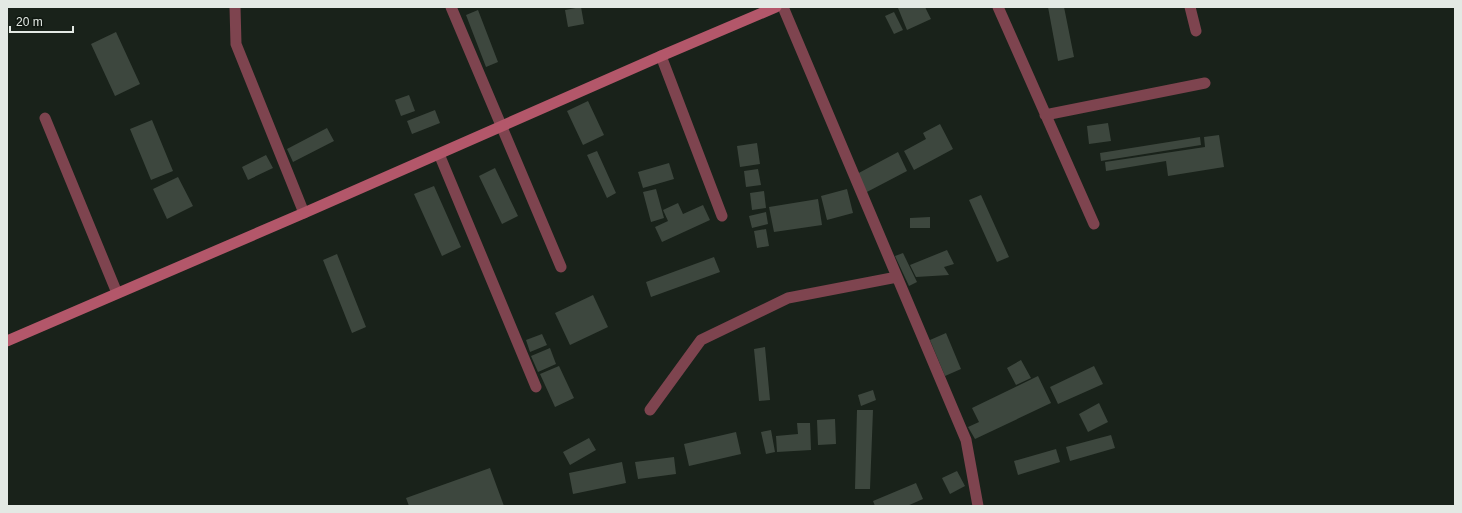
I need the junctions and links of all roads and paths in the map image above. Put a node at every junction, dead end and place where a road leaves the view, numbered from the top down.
1 (235, 7) edge
2 (451, 7) edge
3 (776, 7) edge
4 (783, 7) edge
5 (998, 7) edge
6 (1190, 7) edge
7 (1196, 31) dead end
8 (661, 56) junction
9 (1205, 83) dead end
10 (1045, 115) junction
11 (45, 118) dead end
12 (501, 126) junction
13 (439, 154) junction
14 (304, 213) junction
15 (722, 216) dead end
16 (1094, 224) dead end
17 (561, 266) dead end
18 (897, 277) junction
19 (117, 293) junction
20 (7, 341) edge
21 (536, 387) dead end
22 (650, 410) dead end
23 (978, 506) edge

1 - 14 street
2 - 12 street
3 - 8 main road
4 - 18 street
5 - 10 street
6 - 7 street
8 - 12 main road
8 - 15 street
9 - 10 street
10 - 16 street
11 - 19 street
12 - 13 main road
12 - 17 street
13 - 14 main road
13 - 21 street
14 - 19 main road
18 - 22 street
18 - 23 street
19 - 20 main road

